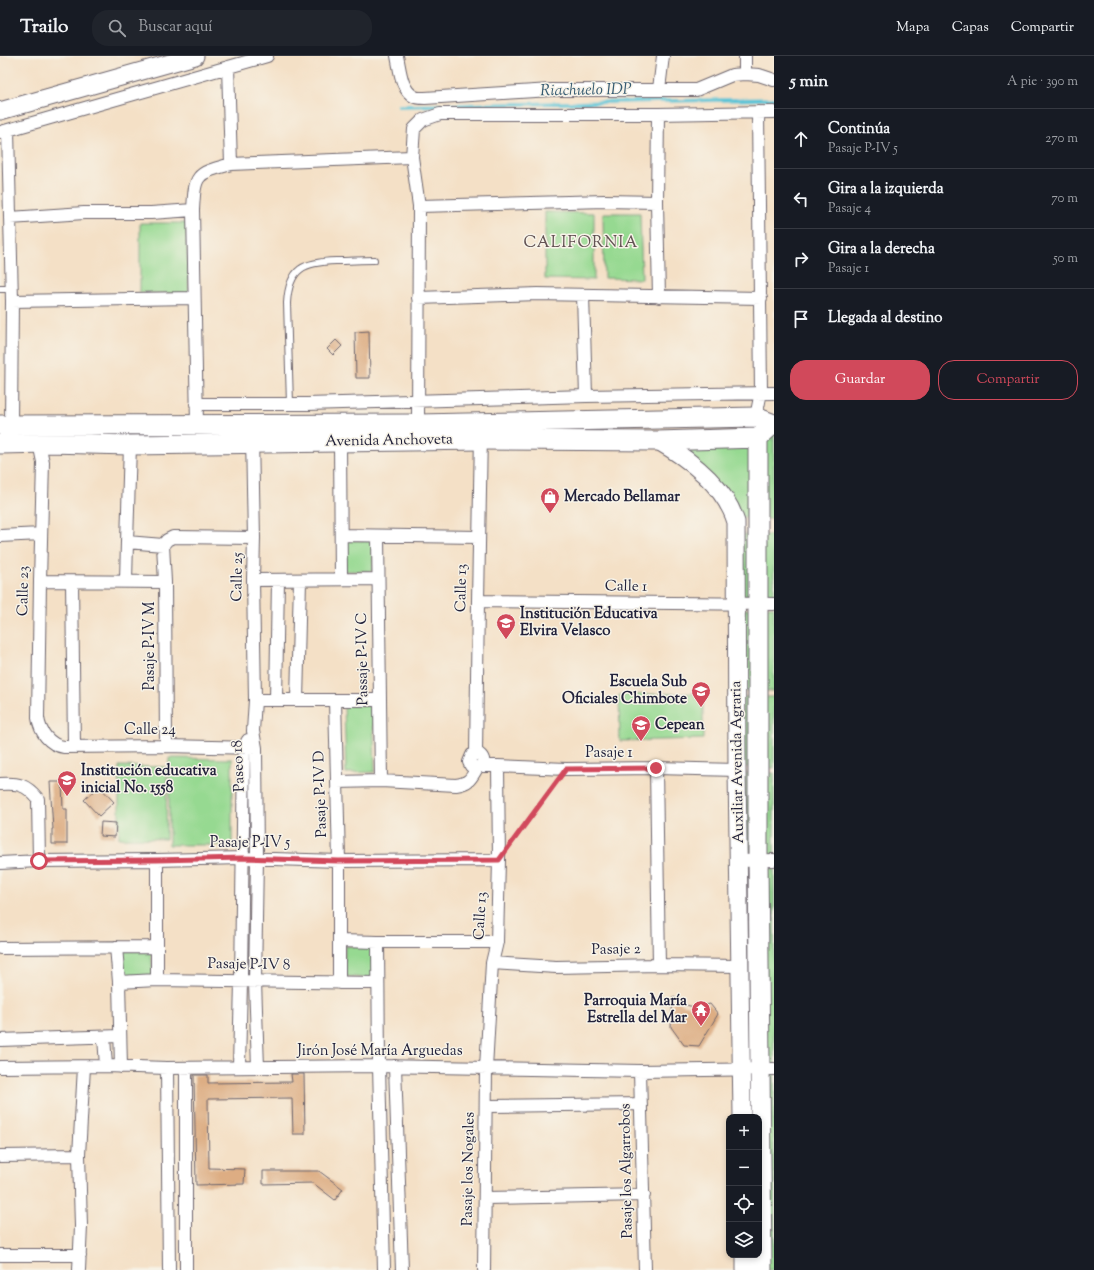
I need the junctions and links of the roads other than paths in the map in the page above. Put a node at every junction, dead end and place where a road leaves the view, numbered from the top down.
1 (195, 56) edge
2 (267, 56) edge
3 (397, 56) edge
4 (663, 56) edge
5 (746, 56) edge
6 (228, 67) junction
7 (745, 74) junction
8 (774, 80) edge
9 (659, 90) junction
10 (0, 111) edge
11 (758, 112) junction
12 (774, 112) edge
13 (658, 114) junction
14 (4, 131) edge
15 (412, 157) junction
16 (231, 164) junction
17 (657, 202) junction
18 (418, 206) junction
19 (193, 210) junction
20 (10, 218) junction
21 (374, 260) dead end
22 (8, 293) edge
23 (583, 295) junction
24 (659, 297) junction
25 (194, 298) junction
26 (418, 298) junction
27 (761, 298) junction
28 (761, 392) junction
29 (774, 393) edge
30 (586, 396) junction
31 (418, 400) junction
32 (196, 404) junction
33 (290, 404) junction
34 (768, 421) edge
35 (196, 424) junction
36 (253, 424) junction
37 (418, 424) junction
38 (5, 425) edge
39 (481, 431) junction
40 (758, 438) junction
41 (340, 441) junction
42 (658, 441) junction
43 (39, 443) junction
44 (252, 443) junction
45 (0, 444) edge
46 (130, 445) junction
47 (41, 534) junction
48 (341, 535) junction
49 (0, 536) edge
50 (378, 536) junction
51 (479, 537) junction
52 (254, 538) junction
53 (126, 542) junction
54 (163, 545) junction
55 (341, 579) junction
56 (378, 579) junction
57 (253, 580) junction
58 (278, 580) junction
59 (300, 580) junction
60 (40, 581) junction
61 (126, 581) junction
62 (72, 582) junction
63 (165, 582) junction
64 (478, 601) junction
65 (736, 604) junction
66 (766, 604) edge
67 (255, 700) junction
68 (276, 700) junction
69 (298, 700) junction
70 (335, 700) junction
71 (380, 700) junction
72 (253, 730) junction
73 (47, 738) joint
74 (74, 746) junction
75 (166, 746) junction
76 (244, 747) junction
77 (256, 748) junction
78 (498, 766) junction
79 (479, 767) junction
80 (656, 768) junction
81 (737, 770) junction
82 (381, 781) junction
83 (337, 782) junction
84 (0, 784) edge
85 (243, 858) junction
86 (257, 858) junction
87 (157, 860) junction
88 (499, 860) junction
89 (766, 860) edge
90 (39, 861) junction
91 (339, 861) junction
92 (739, 861) junction
93 (0, 863) edge
94 (340, 941) junction
95 (378, 942) junction
96 (497, 942) junction
97 (116, 947) junction
98 (158, 947) junction
99 (0, 948) edge
100 (492, 963) junction
101 (659, 965) junction
102 (740, 966) junction
103 (157, 980) junction
104 (241, 981) junction
105 (119, 982) junction
106 (255, 982) junction
107 (339, 983) junction
108 (378, 983) junction
109 (120, 1036) junction
110 (104, 1037) junction
111 (0, 1040) edge
112 (106, 1066) junction
113 (379, 1066) junction
114 (395, 1066) junction
115 (0, 1067) edge
116 (84, 1067) junction
117 (121, 1067) junction
118 (239, 1067) junction
119 (258, 1067) junction
120 (167, 1068) junction
121 (186, 1068) junction
122 (486, 1068) junction
123 (741, 1069) junction
124 (767, 1069) edge
125 (640, 1071) junction
126 (641, 1104) junction
127 (486, 1106) junction
128 (742, 1114) edge
129 (79, 1155) junction
130 (0, 1156) edge
131 (644, 1196) junction
132 (485, 1198) junction
133 (0, 1255) edge
134 (80, 1255) junction
135 (745, 1258) edge
136 (79, 1270) edge
137 (169, 1270) edge
138 (186, 1270) edge
139 (384, 1270) edge
140 (402, 1270) edge
141 (484, 1270) edge
142 (645, 1270) edge
143 (745, 1270) edge
144 (762, 1270) edge

1 - 10 street
2 - 6 street
3 - 9 street
4 - 9 street
5 - 7 street
6 - 14 street
6 - 16 street
7 - 8 street
7 - 9 street
11 - 12 street
11 - 13 street
11 - 27 street
13 - 15 street
13 - 17 street
14 - 20 street
15 - 16 street
15 - 18 street
16 - 19 street
17 - 18 street
17 - 24 street
18 - 26 street
19 - 20 street
19 - 25 street
20 - 22 street
21 - 33 lane
22 - 25 street
22 - 38 street
23 - 24 street
23 - 26 street
23 - 30 street
24 - 27 street
25 - 32 street
26 - 31 street
27 - 28 street
28 - 29 street
28 - 30 street
28 - 34 street
30 - 31 street
31 - 33 street
31 - 37 street
32 - 33 street
32 - 35 street
34 - 39 main road, Avenida Anchoveta
34 - 40 main road
35 - 36 main road, Avenida Anchoveta
35 - 38 main road, Avenida Anchoveta
36 - 37 main road, Avenida Anchoveta
36 - 44 street, Calle 25
37 - 39 main road, Avenida Anchoveta
39 - 41 main road, Avenida Anchoveta
39 - 42 main road, Avenida Anchoveta
39 - 51 street, Calle 13
40 - 42 main road, Avenida Anchoveta
40 - 66 main road
41 - 44 main road, Avenida Anchoveta
41 - 48 street
42 - 65 street, Auxiliar Avenida Agraria
43 - 45 main road, Avenida Anchoveta
43 - 46 main road, Avenida Anchoveta
43 - 47 street, Calle 23
44 - 46 main road, Avenida Anchoveta
44 - 52 street, Calle 25
46 - 53 street
47 - 49 street
47 - 60 street, Calle 23
48 - 50 street
48 - 55 street
50 - 51 street
50 - 56 street, Passaje P-IV C
51 - 64 street, Calle 13
52 - 54 street
52 - 57 street, Calle 25
53 - 54 street
53 - 61 street
54 - 63 street, Pasaje P-IV M
55 - 56 street
55 - 59 street
56 - 71 street, Passaje P-IV C
57 - 58 street
57 - 67 street, Calle 25
58 - 59 street
58 - 68 street
59 - 69 street
60 - 62 street
60 - 73 street, Calle 23
61 - 62 street
61 - 63 street
62 - 74 street
63 - 75 street, Pasaje P-IV M
64 - 65 street, Calle 1
64 - 79 street, Calle 13
65 - 66 street, Calle 1
65 - 81 street, Auxiliar Avenida Agraria
66 - 89 main road
67 - 68 street
67 - 72 street, Calle 25
68 - 69 street
69 - 70 street
70 - 71 street
70 - 83 street, Pasaje P-IV D
71 - 82 street, Passaje P-IV C
72 - 76 street, Paseo 18
72 - 77 street, Paseo 18
73 - 74 street, Calle 24
74 - 75 street, Calle 24
75 - 76 street, Calle 24
76 - 77 street, Calle 24
76 - 85 street, Paseo 18
77 - 86 street, Paseo 18
78 - 79 street, Pasaje 1
78 - 80 street, Pasaje 1
78 - 88 street, Calle 13
79 - 82 street
80 - 81 street, Pasaje 1
80 - 101 street
81 - 92 street, Auxiliar Avenida Agraria
82 - 83 street
83 - 91 street, Pasaje P-IV D
84 - 90 street
85 - 86 street, Pasaje P-IV 5
85 - 87 street, Pasaje P-IV 5
85 - 104 street, Paseo 18
86 - 91 street, Pasaje P-IV 5
86 - 106 street, Paseo 18
87 - 90 street, Pasaje P-IV 5
87 - 98 street
88 - 91 street, Pasaje P-IV 5
88 - 96 street, Calle 13
89 - 92 street
89 - 124 main road
90 - 93 street, Pasaje P-IV 5
91 - 94 street, Pasaje P-IV D
92 - 102 street, Auxiliar Avenida Agraria
94 - 95 street
94 - 107 street, Pasaje P-IV D
95 - 96 street
95 - 108 street
96 - 100 street, Calle 13
97 - 98 street
97 - 99 street
97 - 105 street
98 - 103 street
100 - 101 street, Pasaje 2
100 - 122 street, Calle 13
101 - 102 street, Pasaje 2
102 - 123 street, Auxiliar Avenida Agraria
103 - 104 street, Pasaje P-IV 8
103 - 105 street, Pasaje P-IV 8
104 - 106 street, Pasaje P-IV 8
104 - 118 street, Paseo 18
105 - 109 street
106 - 107 street, Pasaje P-IV 8
106 - 119 street, Paseo 18
107 - 108 street, Pasaje P-IV 8
108 - 113 street
109 - 110 street
109 - 117 street
110 - 111 street
110 - 112 street
112 - 116 street, Jirón José María Arguedas
112 - 117 street, Jirón José María Arguedas
113 - 114 street, Jirón José María Arguedas
113 - 119 street, Jirón José María Arguedas
113 - 139 street
114 - 122 street, Jirón José María Arguedas
114 - 140 street
115 - 116 street, Jirón José María Arguedas
116 - 129 street
117 - 120 street, Jirón José María Arguedas
118 - 119 street, Jirón José María Arguedas
118 - 121 street, Jirón José María Arguedas
120 - 121 street, Jirón José María Arguedas
120 - 137 street
121 - 138 street
122 - 125 street, Jirón José María Arguedas
122 - 127 street, Pasaje los Nogales
123 - 124 street, Jirón José María Arguedas
123 - 125 street, Jirón José María Arguedas
123 - 128 street, Auxiliar Avenida Agraria
124 - 144 main road
125 - 126 street, Pasaje los Algarrobos
126 - 127 street
126 - 131 street, Pasaje los Algarrobos
127 - 132 street, Pasaje los Nogales
129 - 130 street
129 - 134 street
131 - 132 street
131 - 142 street, Pasaje los Algarrobos
132 - 141 street, Pasaje los Nogales
133 - 134 street
134 - 136 street
135 - 143 street

